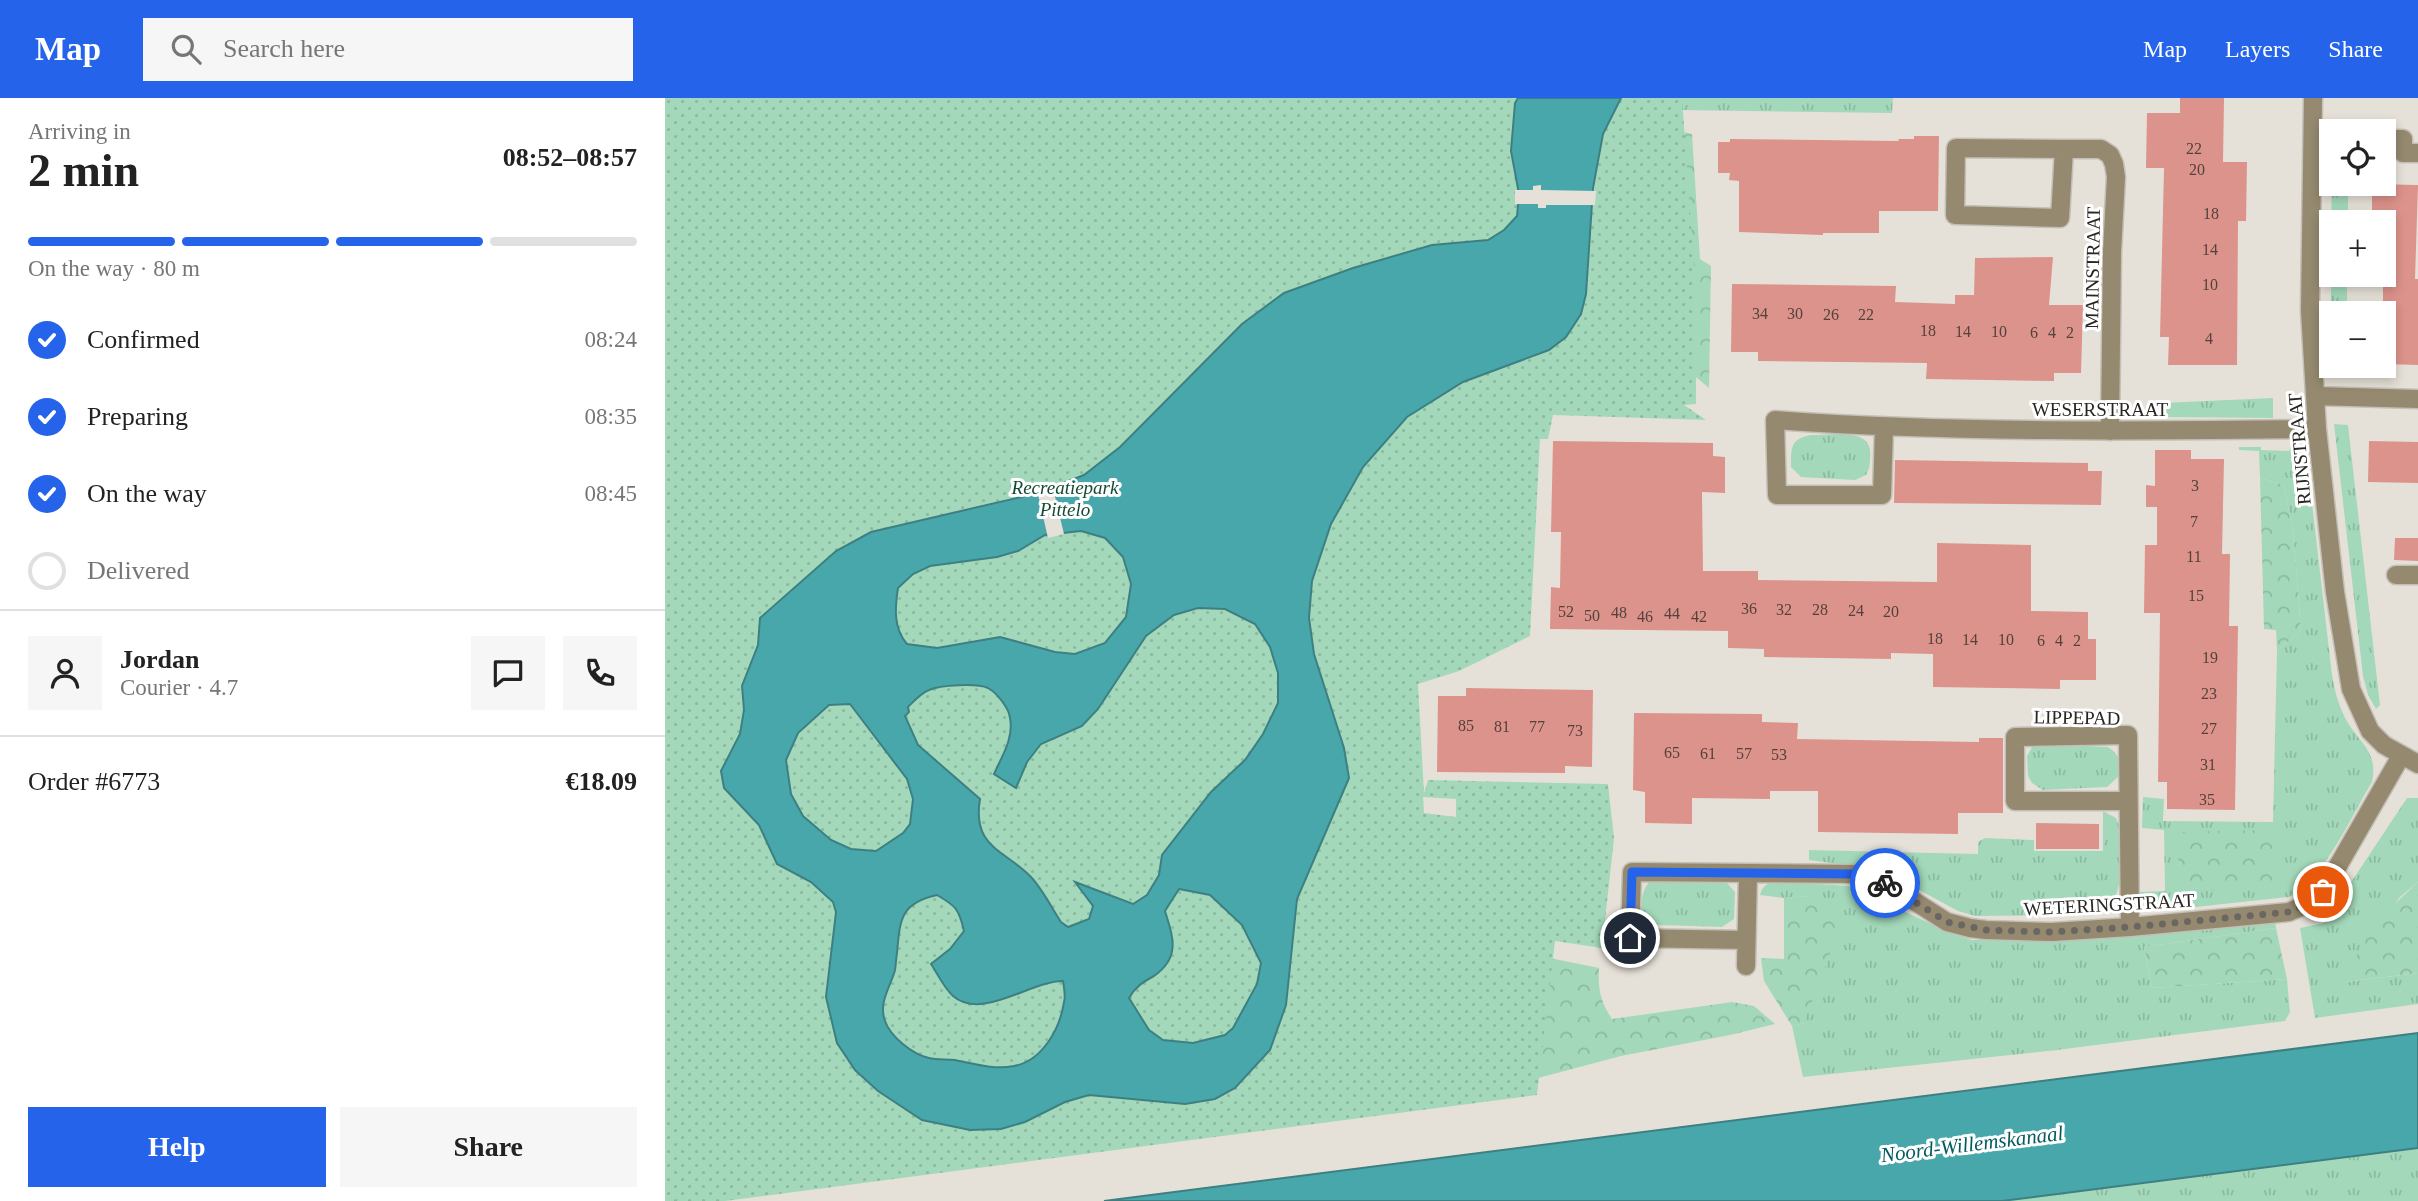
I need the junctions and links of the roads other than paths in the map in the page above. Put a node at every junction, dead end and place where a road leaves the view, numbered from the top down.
1 (2313, 98) edge
2 (2312, 138) junction
3 (2319, 138) edge
4 (2396, 139) edge
5 (2064, 149) junction
6 (2418, 153) edge
7 (2315, 396) junction
8 (2418, 399) edge
9 (1884, 428) junction
10 (2317, 429) junction
11 (2111, 431) junction
12 (2396, 575) dead end
13 (2418, 575) edge
14 (2400, 756) junction
15 (2418, 764) edge
16 (2128, 801) junction
17 (1748, 873) junction
18 (2130, 927) junction
19 (1746, 940) junction
20 (1746, 965) dead end

1 - 2 street, RIJNSTRAAT
2 - 3 street
2 - 7 street, RIJNSTRAAT
4 - 6 street
5 - 5 street, MAINSTRAAT
5 - 11 street, MAINSTRAAT
7 - 8 street
7 - 10 street, RIJNSTRAAT
9 - 9 street, WESERSTRAAT
9 - 11 street, WESERSTRAAT
10 - 11 street, WESERSTRAAT
10 - 14 street, RIJNSTRAAT
12 - 13 street
14 - 15 street, RIJNSTRAAT
14 - 18 street, WETERINGSTRAAT
16 - 16 street, LIPPEPAD
16 - 18 street, LIPPEPAD
17 - 18 street, WETERINGSTRAAT
17 - 19 street
17 - 19 street, WETERINGSTRAAT
19 - 20 street

